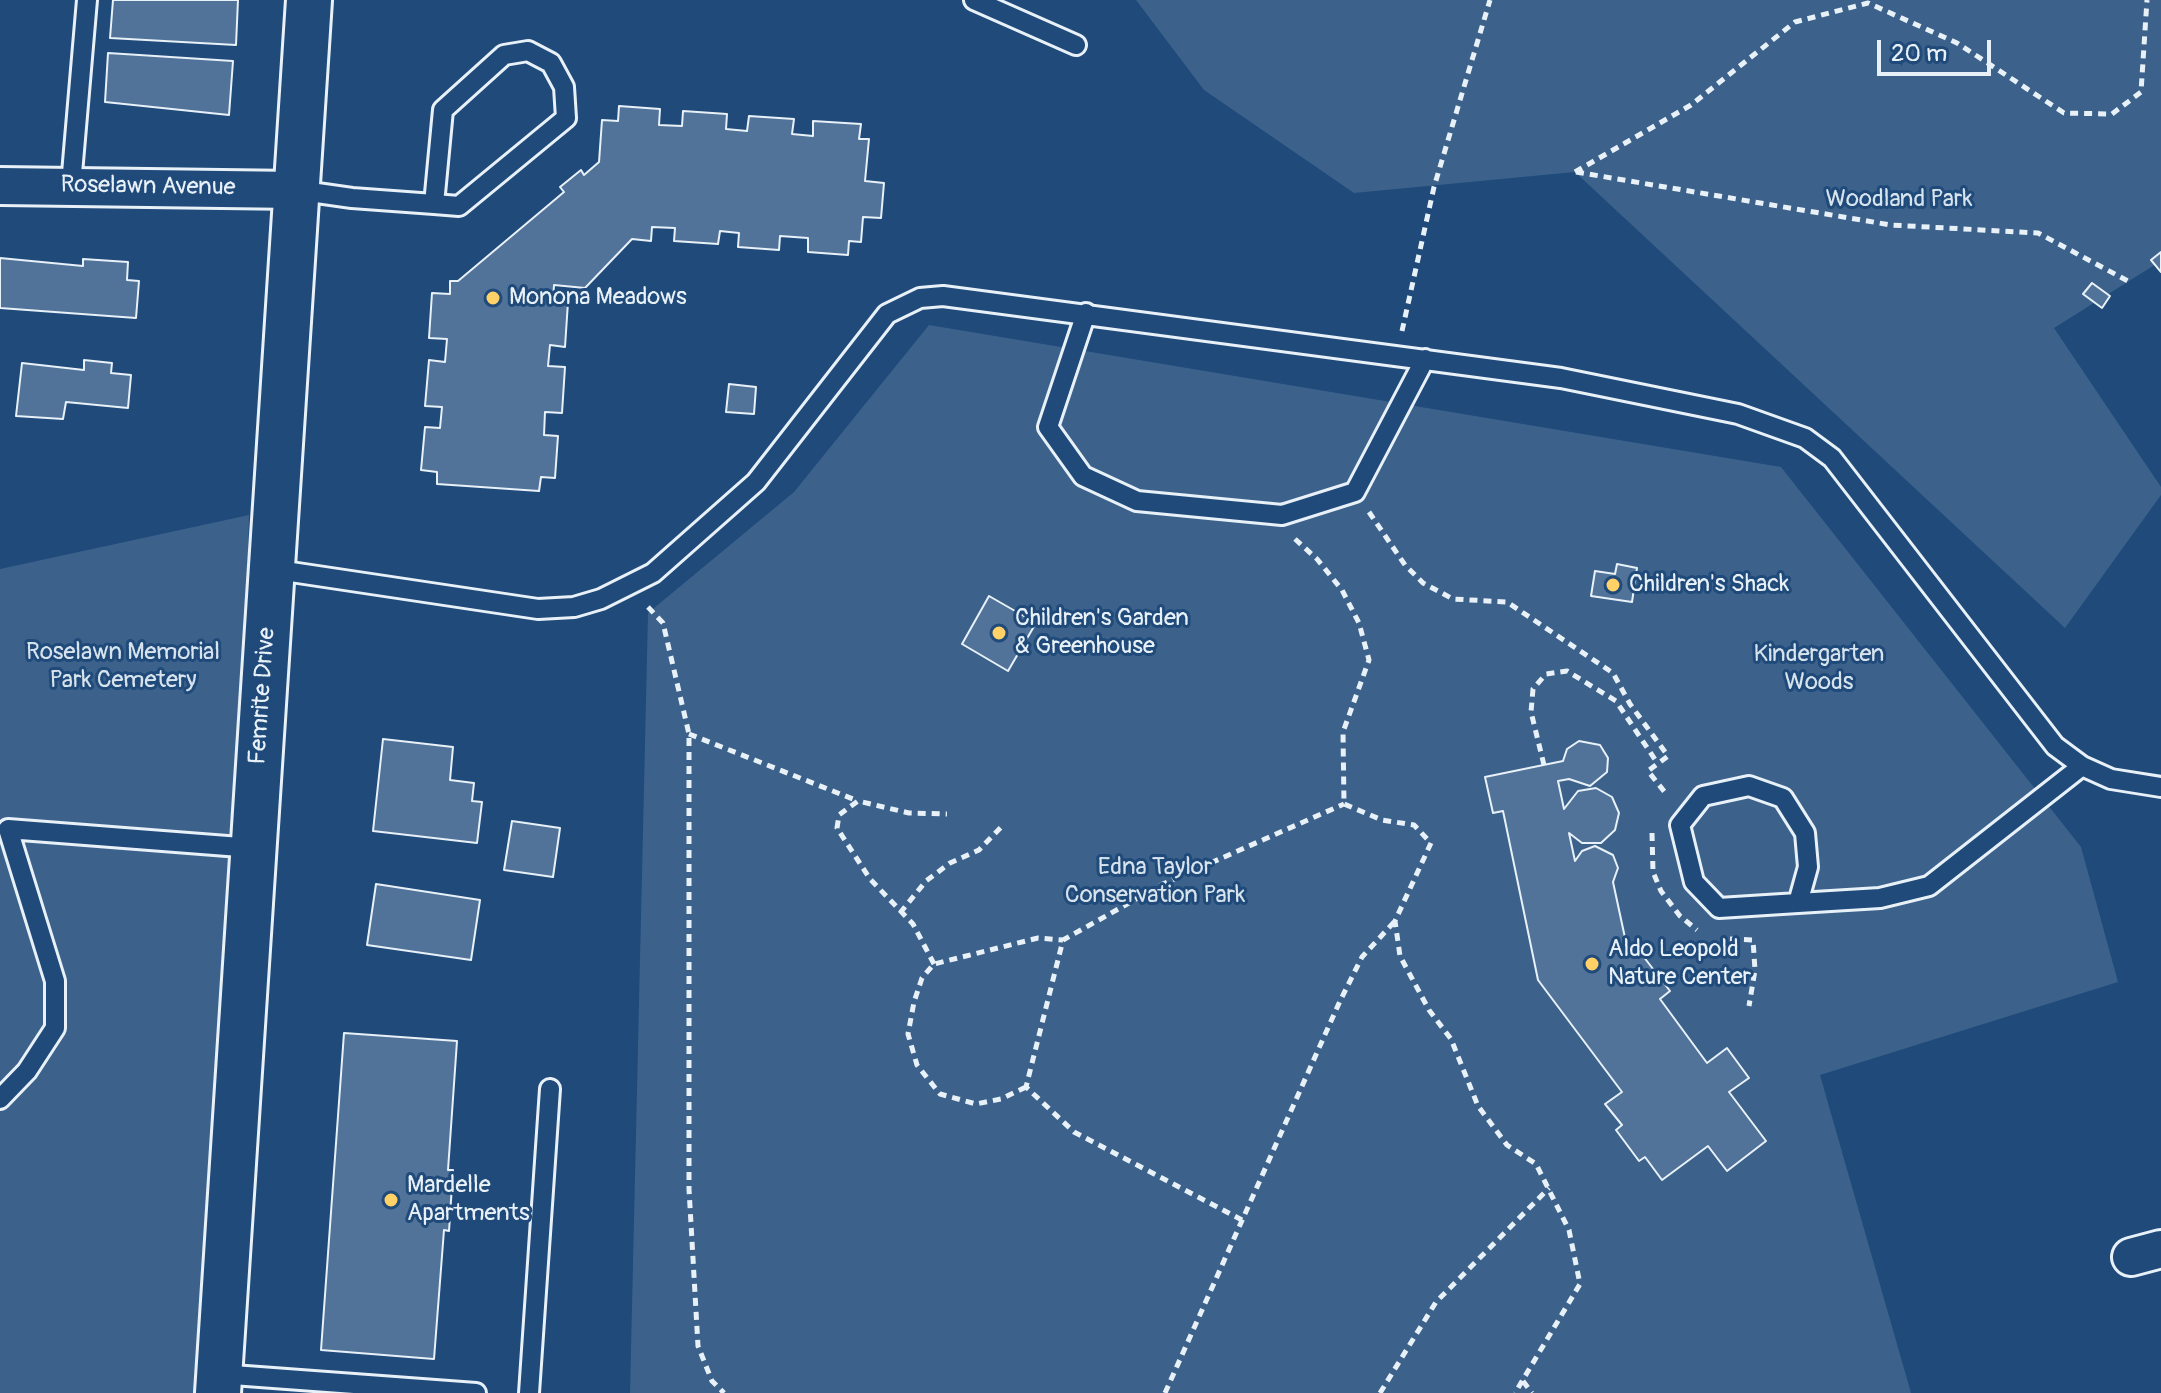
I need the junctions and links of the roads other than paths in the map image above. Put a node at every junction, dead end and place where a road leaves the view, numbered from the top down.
1 (87, 0) edge
2 (309, 0) edge
3 (974, 0) edge
4 (1076, 45) dead end
5 (71, 185) junction
6 (0, 186) edge
7 (296, 190) junction
8 (434, 204) junction
9 (1086, 313) junction
10 (1425, 359) junction
11 (271, 569) junction
12 (2082, 766) junction
13 (2161, 787) edge
14 (253, 848) junction
15 (1798, 903) junction
16 (550, 1089) dead end
17 (0, 1099) edge
18 (218, 1383) edge
19 (476, 1393) edge
20 (529, 1393) edge

1 - 5 lane
2 - 7 street, Femrite Drive
3 - 4 lane
5 - 6 street, Roselawn Avenue
5 - 7 street, Roselawn Avenue
7 - 8 lane
7 - 11 street, Femrite Drive
8 - 8 lane
9 - 10 lane
9 - 10 lane
9 - 11 lane
10 - 12 lane
11 - 14 street, Femrite Drive
12 - 13 lane
12 - 15 lane
14 - 17 lane
14 - 18 street, Femrite Drive
15 - 15 lane
16 - 20 lane
18 - 19 lane

